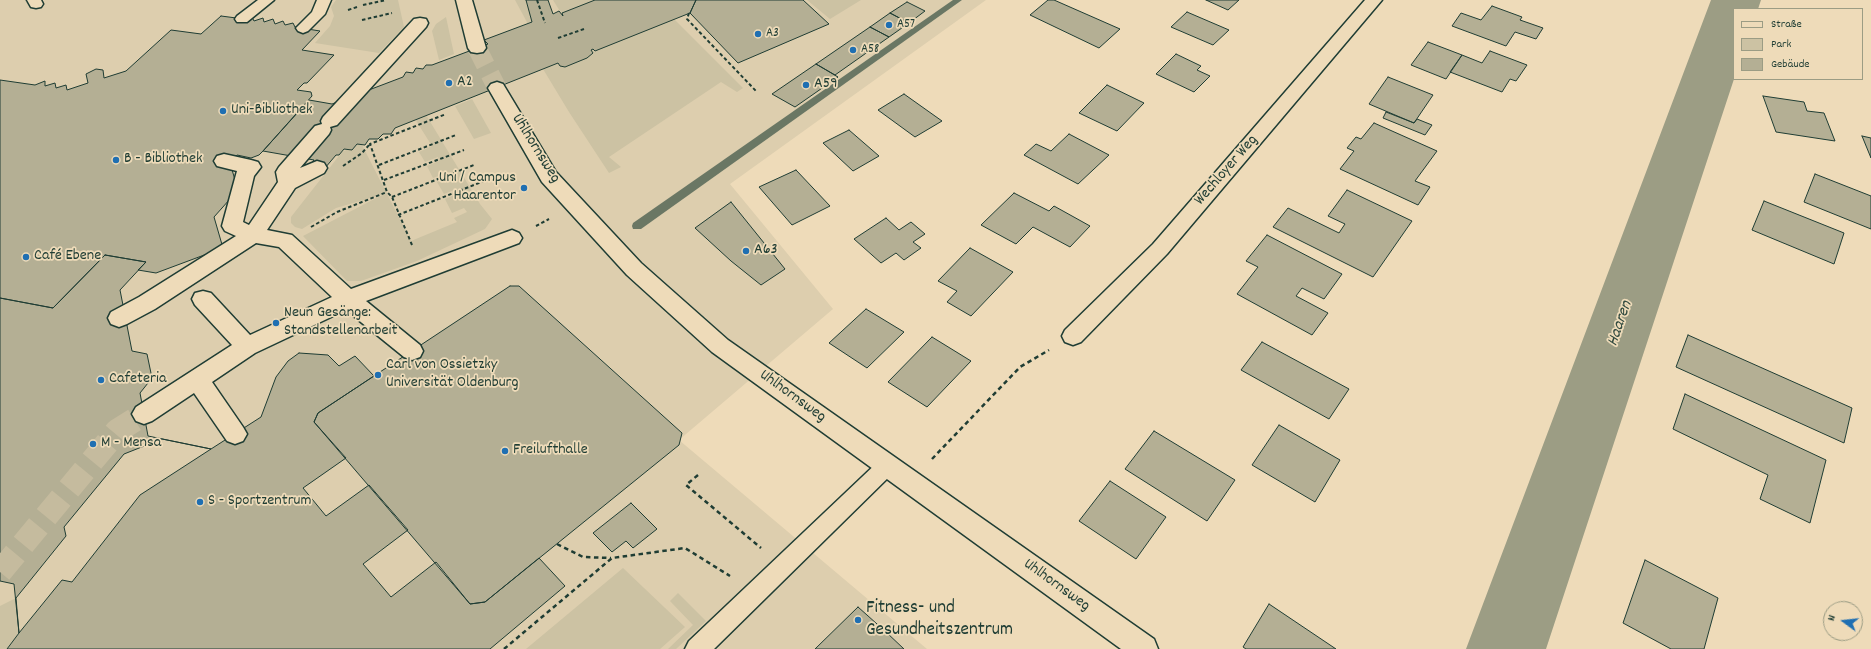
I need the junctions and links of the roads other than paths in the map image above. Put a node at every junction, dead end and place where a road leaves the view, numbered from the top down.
1 (267, 0) edge
2 (324, 0) edge
3 (464, 0) edge
4 (1374, 0) edge
5 (242, 19) dead end
6 (420, 23) dead end
7 (304, 28) dead end
8 (478, 48) tunnel mouth
9 (497, 88) tunnel mouth
10 (224, 161) dead end
11 (317, 168) dead end
12 (288, 183) junction
13 (253, 235) junction
14 (512, 238) road end
15 (417, 261) road end
16 (444, 264) junction
17 (179, 298) dead end
18 (203, 299) dead end
19 (348, 299) junction
20 (147, 303) junction
21 (119, 318) dead end
22 (1073, 336) road end
23 (247, 347) junction
24 (412, 351) dead end
25 (197, 379) junction
26 (144, 414) tunnel mouth
27 (235, 434) dead end
28 (888, 465) junction
29 (696, 649) edge
30 (1144, 649) edge

1 - 5 lane
2 - 7 lane
3 - 8 street
4 - 22 street, Wechloyer Weg
6 - 12 street
9 - 28 street, Uhlhornsweg
10 - 13 street
11 - 12 street
12 - 13 street
13 - 19 street
13 - 20 street
14 - 16 street
15 - 16 street
16 - 19 street
17 - 20 street
18 - 23 street
19 - 23 street
19 - 24 street
20 - 21 street
23 - 25 street
25 - 26 street
25 - 27 street
28 - 29 lane
28 - 30 street, Uhlhornsweg

